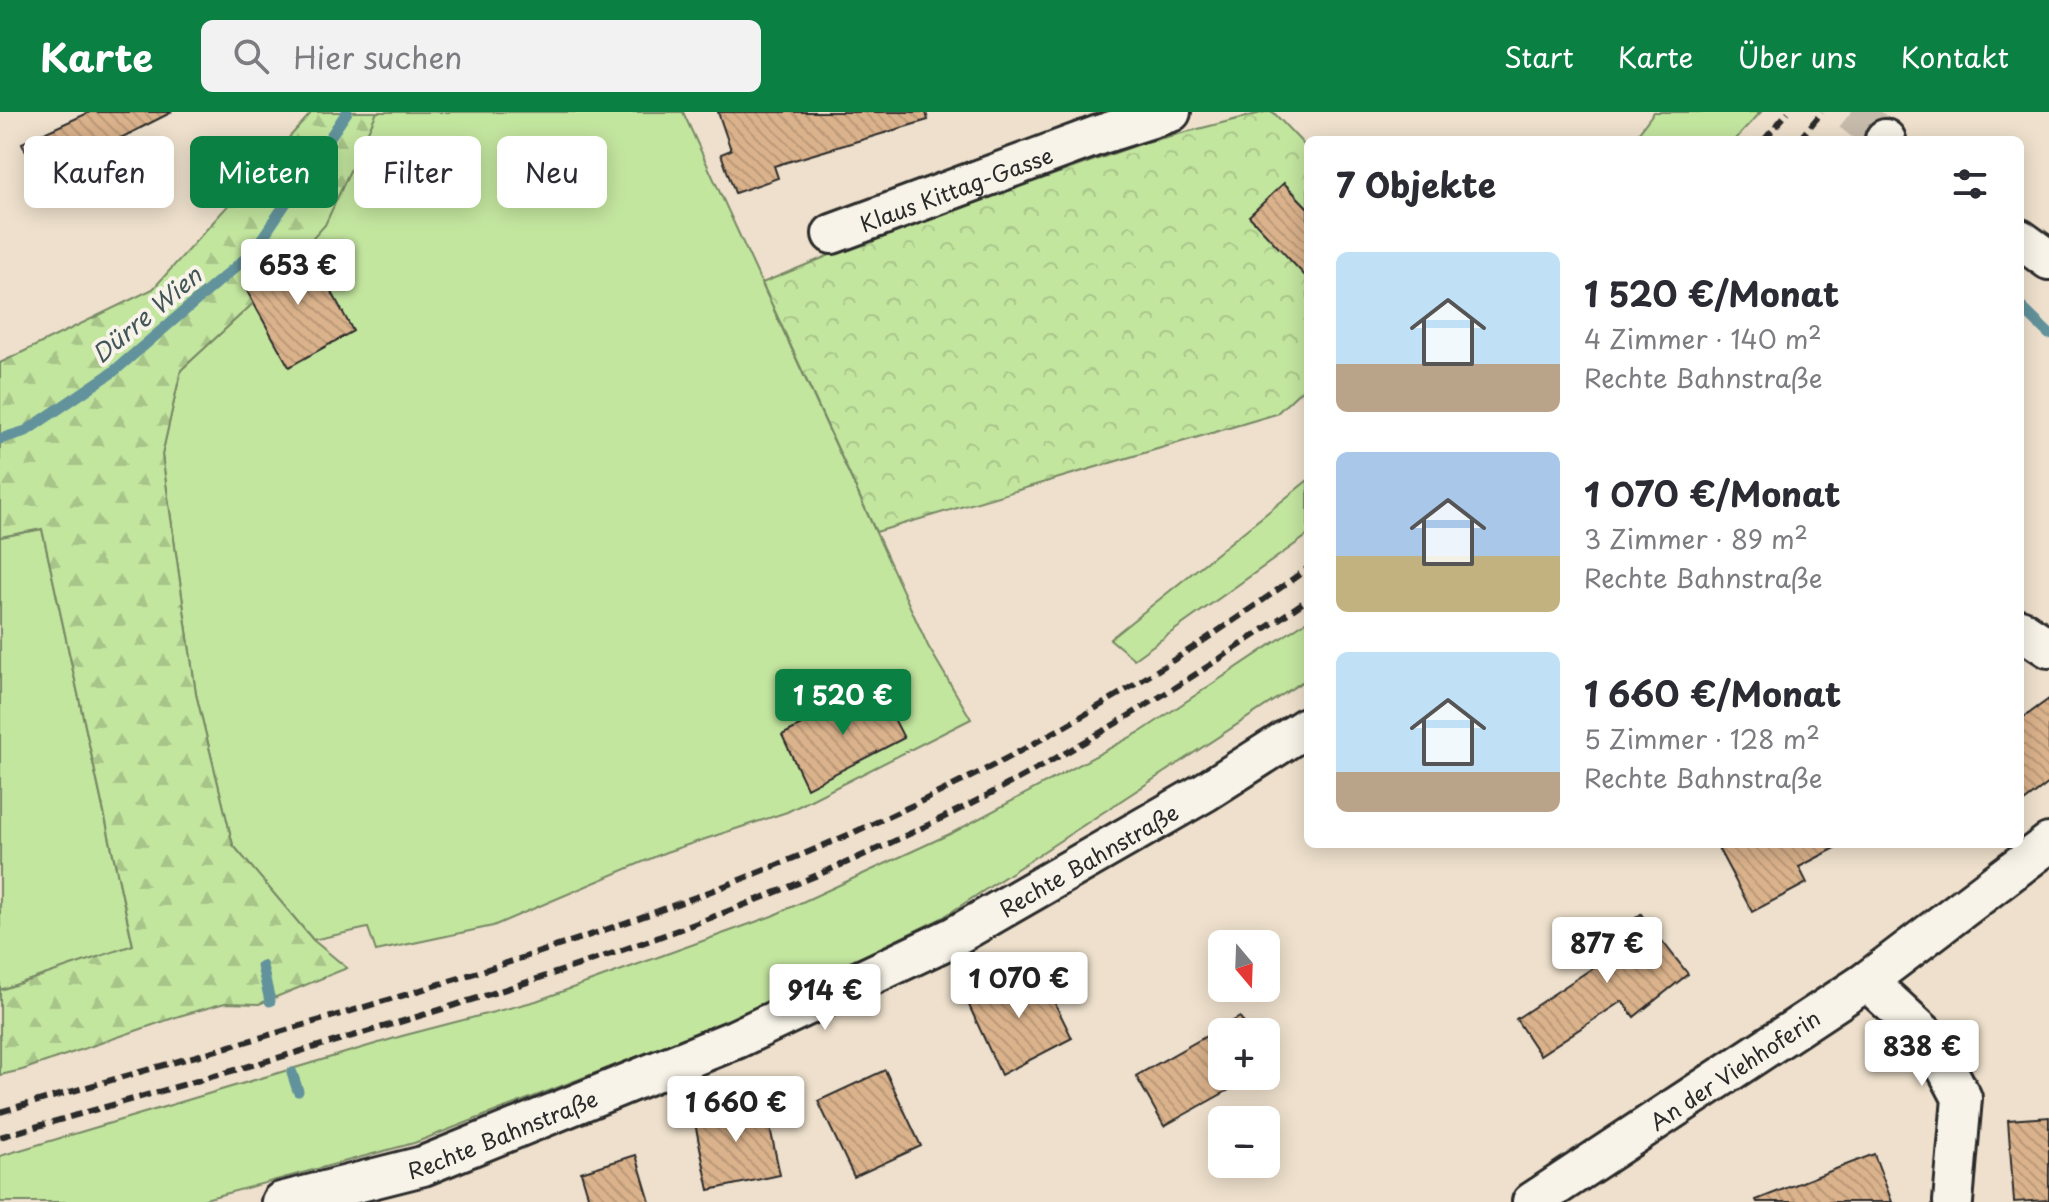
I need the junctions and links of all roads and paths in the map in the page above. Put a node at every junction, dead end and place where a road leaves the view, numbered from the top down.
1 (1171, 112) edge
2 (832, 234) dead end
3 (2024, 242) edge
4 (2049, 260) edge
5 (2024, 632) edge
6 (2049, 648) edge
7 (1304, 729) edge
8 (2049, 843) edge
9 (1867, 981) junction
10 (281, 1202) edge
11 (1532, 1202) edge
12 (1953, 1202) edge

1 - 2 street, Klaus Kittag-Gasse
3 - 4 street
5 - 6 street
7 - 10 street, Rechte Bahnstraße
8 - 9 street, An der Viehhoferin
9 - 11 street, An der Viehhoferin
9 - 12 street

